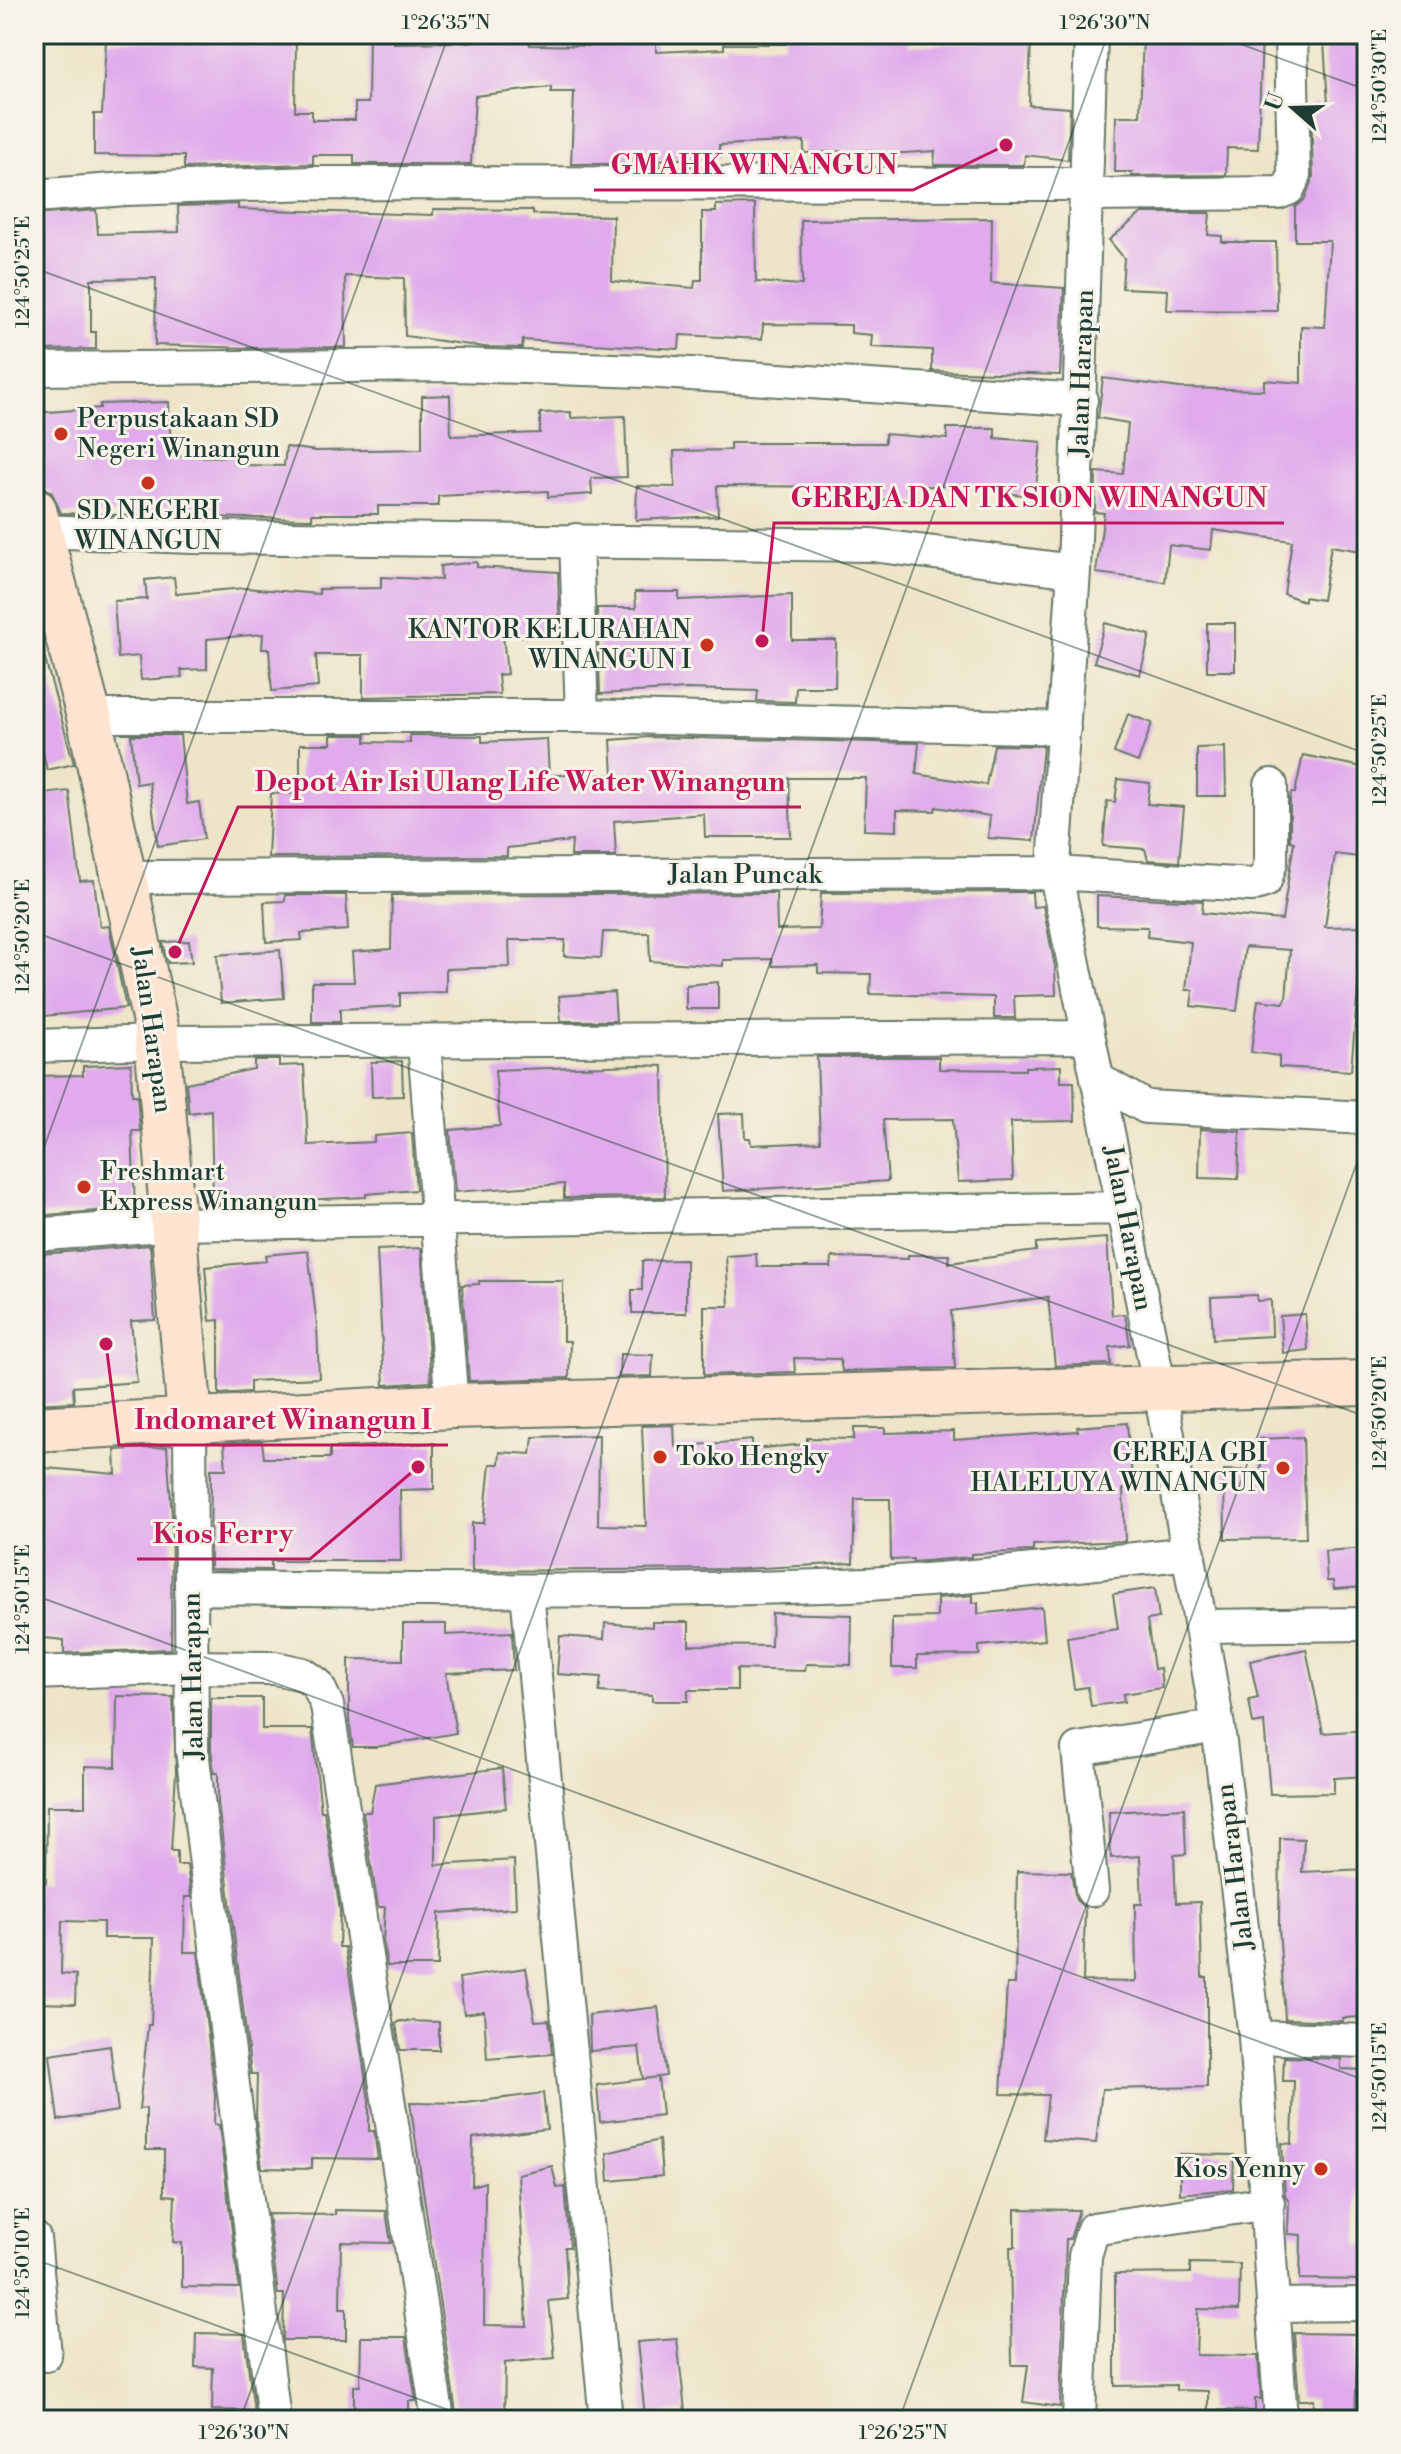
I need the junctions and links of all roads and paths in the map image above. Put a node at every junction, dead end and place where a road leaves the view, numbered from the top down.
1 (1091, 34) edge
2 (1291, 34) edge
3 (1088, 189) junction
4 (34, 196) edge
5 (34, 369) edge
6 (1081, 400) junction
7 (37, 521) edge
8 (576, 540) junction
9 (1074, 571) junction
10 (89, 716) junction
11 (582, 716) junction
12 (1064, 728) junction
13 (1271, 785) dead end
14 (1055, 873) junction
15 (126, 877) junction
16 (1087, 1037) junction
17 (158, 1042) junction
18 (424, 1043) junction
19 (34, 1046) edge
20 (1097, 1079) junction
21 (1146, 1107) junction
22 (1367, 1118) edge
23 (1110, 1136) junction
24 (1125, 1208) junction
25 (439, 1219) junction
26 (174, 1224) junction
27 (34, 1235) edge
28 (1367, 1383) edge
29 (1160, 1389) junction
30 (452, 1406) junction
31 (190, 1418) junction
32 (34, 1429) edge
33 (1189, 1553) junction
34 (191, 1588) junction
35 (527, 1592) junction
36 (1367, 1624) edge
37 (1203, 1626) junction
38 (191, 1667) junction
39 (34, 1673) edge
40 (1218, 1726) junction
41 (1092, 1890) dead end
42 (1255, 2037) junction
43 (1367, 2041) edge
44 (1268, 2203) junction
45 (34, 2238) edge
46 (1367, 2304) edge
47 (1273, 2305) junction
48 (45, 2355) dead end
49 (274, 2420) edge
50 (438, 2420) edge
51 (606, 2420) edge
52 (1079, 2420) edge
53 (1281, 2420) edge

1 - 3 street, Jalan Harapan
2 - 3 street
3 - 4 street
3 - 6 street, Jalan Harapan
5 - 6 street
6 - 9 street, Jalan Harapan
7 - 8 street
7 - 10 street, Jalan Harapan
8 - 9 street
8 - 11 street
9 - 12 street, Jalan Harapan
10 - 11 street
10 - 15 street, Jalan Harapan
11 - 12 street
12 - 14 street, Jalan Harapan
13 - 14 street, Jalan Puncak
14 - 15 street, Jalan Puncak
14 - 16 street, Jalan Harapan
15 - 17 street, Jalan Harapan
16 - 18 street
16 - 20 street, Jalan Harapan
17 - 18 street
17 - 19 street
17 - 26 street, Jalan Harapan
18 - 25 street
20 - 21 street
20 - 23 street, Jalan Harapan
21 - 22 street
21 - 23 street
23 - 24 street, Jalan Harapan
24 - 25 street
24 - 29 street, Jalan Harapan
25 - 26 street
25 - 30 street
26 - 27 street
26 - 31 street, Jalan Harapan
28 - 29 street
29 - 30 street
29 - 33 street, Jalan Harapan
30 - 31 street
31 - 32 street
31 - 34 street, Jalan Harapan
33 - 35 street
33 - 37 street, Jalan Harapan
34 - 35 street
34 - 38 street, Jalan Harapan
35 - 51 street
36 - 37 street
37 - 40 street, Jalan Harapan
38 - 39 street
38 - 49 street, Jalan Harapan
38 - 50 street
40 - 41 street
40 - 42 street, Jalan Harapan
42 - 43 street
42 - 44 street, Jalan Harapan
44 - 47 street, Jalan Harapan
44 - 52 street
45 - 48 street
46 - 47 street
47 - 53 street, Jalan Harapan

